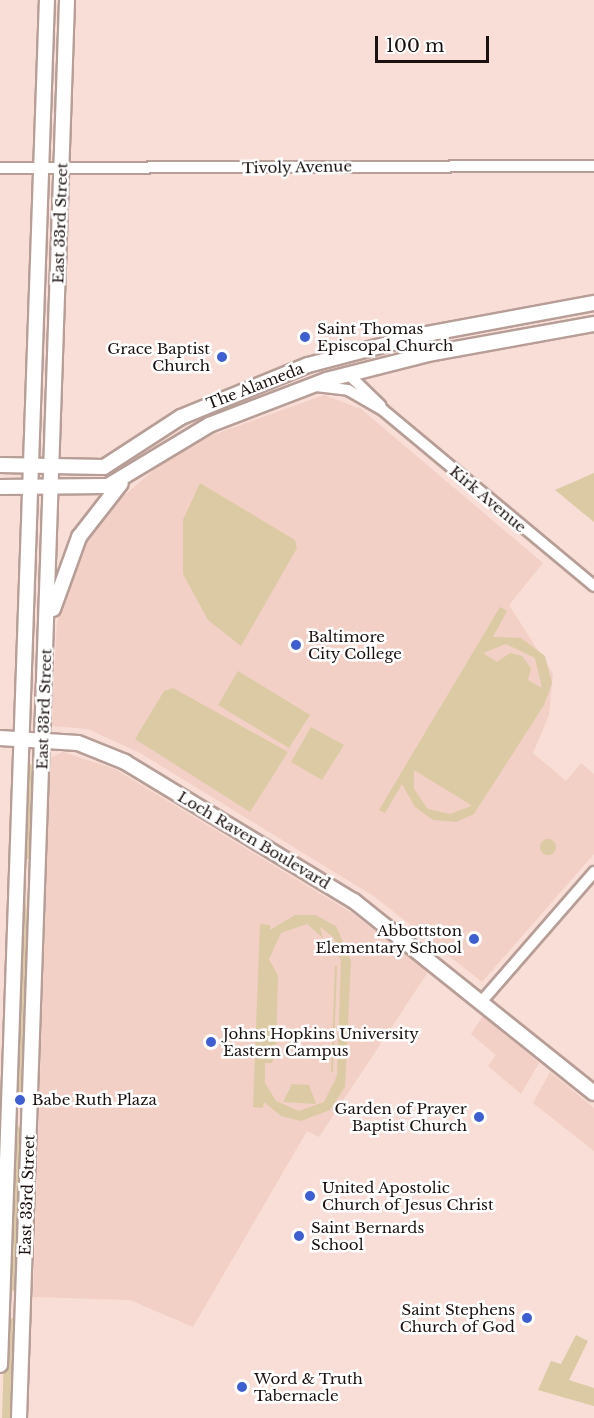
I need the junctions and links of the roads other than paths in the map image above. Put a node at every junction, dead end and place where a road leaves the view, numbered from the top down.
1 (47, 0) edge
2 (68, 0) edge
3 (594, 166) edge
4 (0, 168) edge
5 (41, 169) junction
6 (62, 170) junction
7 (594, 303) edge
8 (594, 324) edge
9 (315, 363) junction
10 (364, 369) junction
11 (348, 374) junction
12 (298, 390) junction
13 (370, 392) junction
14 (383, 410) junction
15 (0, 465) edge
16 (30, 466) junction
17 (52, 466) junction
18 (123, 480) junction
19 (0, 488) edge
20 (30, 488) junction
21 (51, 489) junction
22 (594, 586) edge
23 (46, 643) junction
24 (0, 738) edge
25 (21, 738) junction
26 (43, 740) junction
27 (594, 872) edge
28 (482, 1001) junction
29 (594, 1093) edge
30 (1, 1304) edge
31 (24, 1305) junction
32 (0, 1365) edge
33 (19, 1418) edge

1 - 5 main road, East 33rd Street
2 - 6 main road, East 33rd Street
3 - 6 street, Tivoly Avenue
4 - 5 street, Tivoly Avenue
5 - 6 street, Tivoly Avenue
5 - 16 main road, East 33rd Street
6 - 17 main road, East 33rd Street
7 - 9 main road, The Alameda
8 - 10 main road, The Alameda
9 - 11 main road
9 - 17 main road, The Alameda
10 - 11 main road, The Alameda
10 - 13 street, Kirk Avenue
11 - 12 main road, The Alameda
11 - 13 street, Kirk Avenue
12 - 14 street, Kirk Avenue
12 - 18 main road, The Alameda
13 - 14 street, Kirk Avenue
14 - 22 street, Kirk Avenue
15 - 16 main road, The Alameda
16 - 17 main road, The Alameda
16 - 20 main road, East 33rd Street
17 - 21 main road, East 33rd Street
18 - 21 main road, The Alameda
18 - 23 main road
19 - 20 main road, The Alameda
20 - 21 main road, The Alameda
20 - 25 main road, East 33rd Street
21 - 23 main road, East 33rd Street
23 - 26 main road, East 33rd Street
24 - 25 main road, Loch Raven Boulevard
25 - 26 main road, Loch Raven Boulevard
25 - 30 main road, East 33rd Street
26 - 28 main road, Loch Raven Boulevard
26 - 31 main road, East 33rd Street
27 - 28 street
28 - 29 main road, Loch Raven Boulevard
30 - 31 street
30 - 32 main road, East 33rd Street
31 - 33 main road, East 33rd Street

